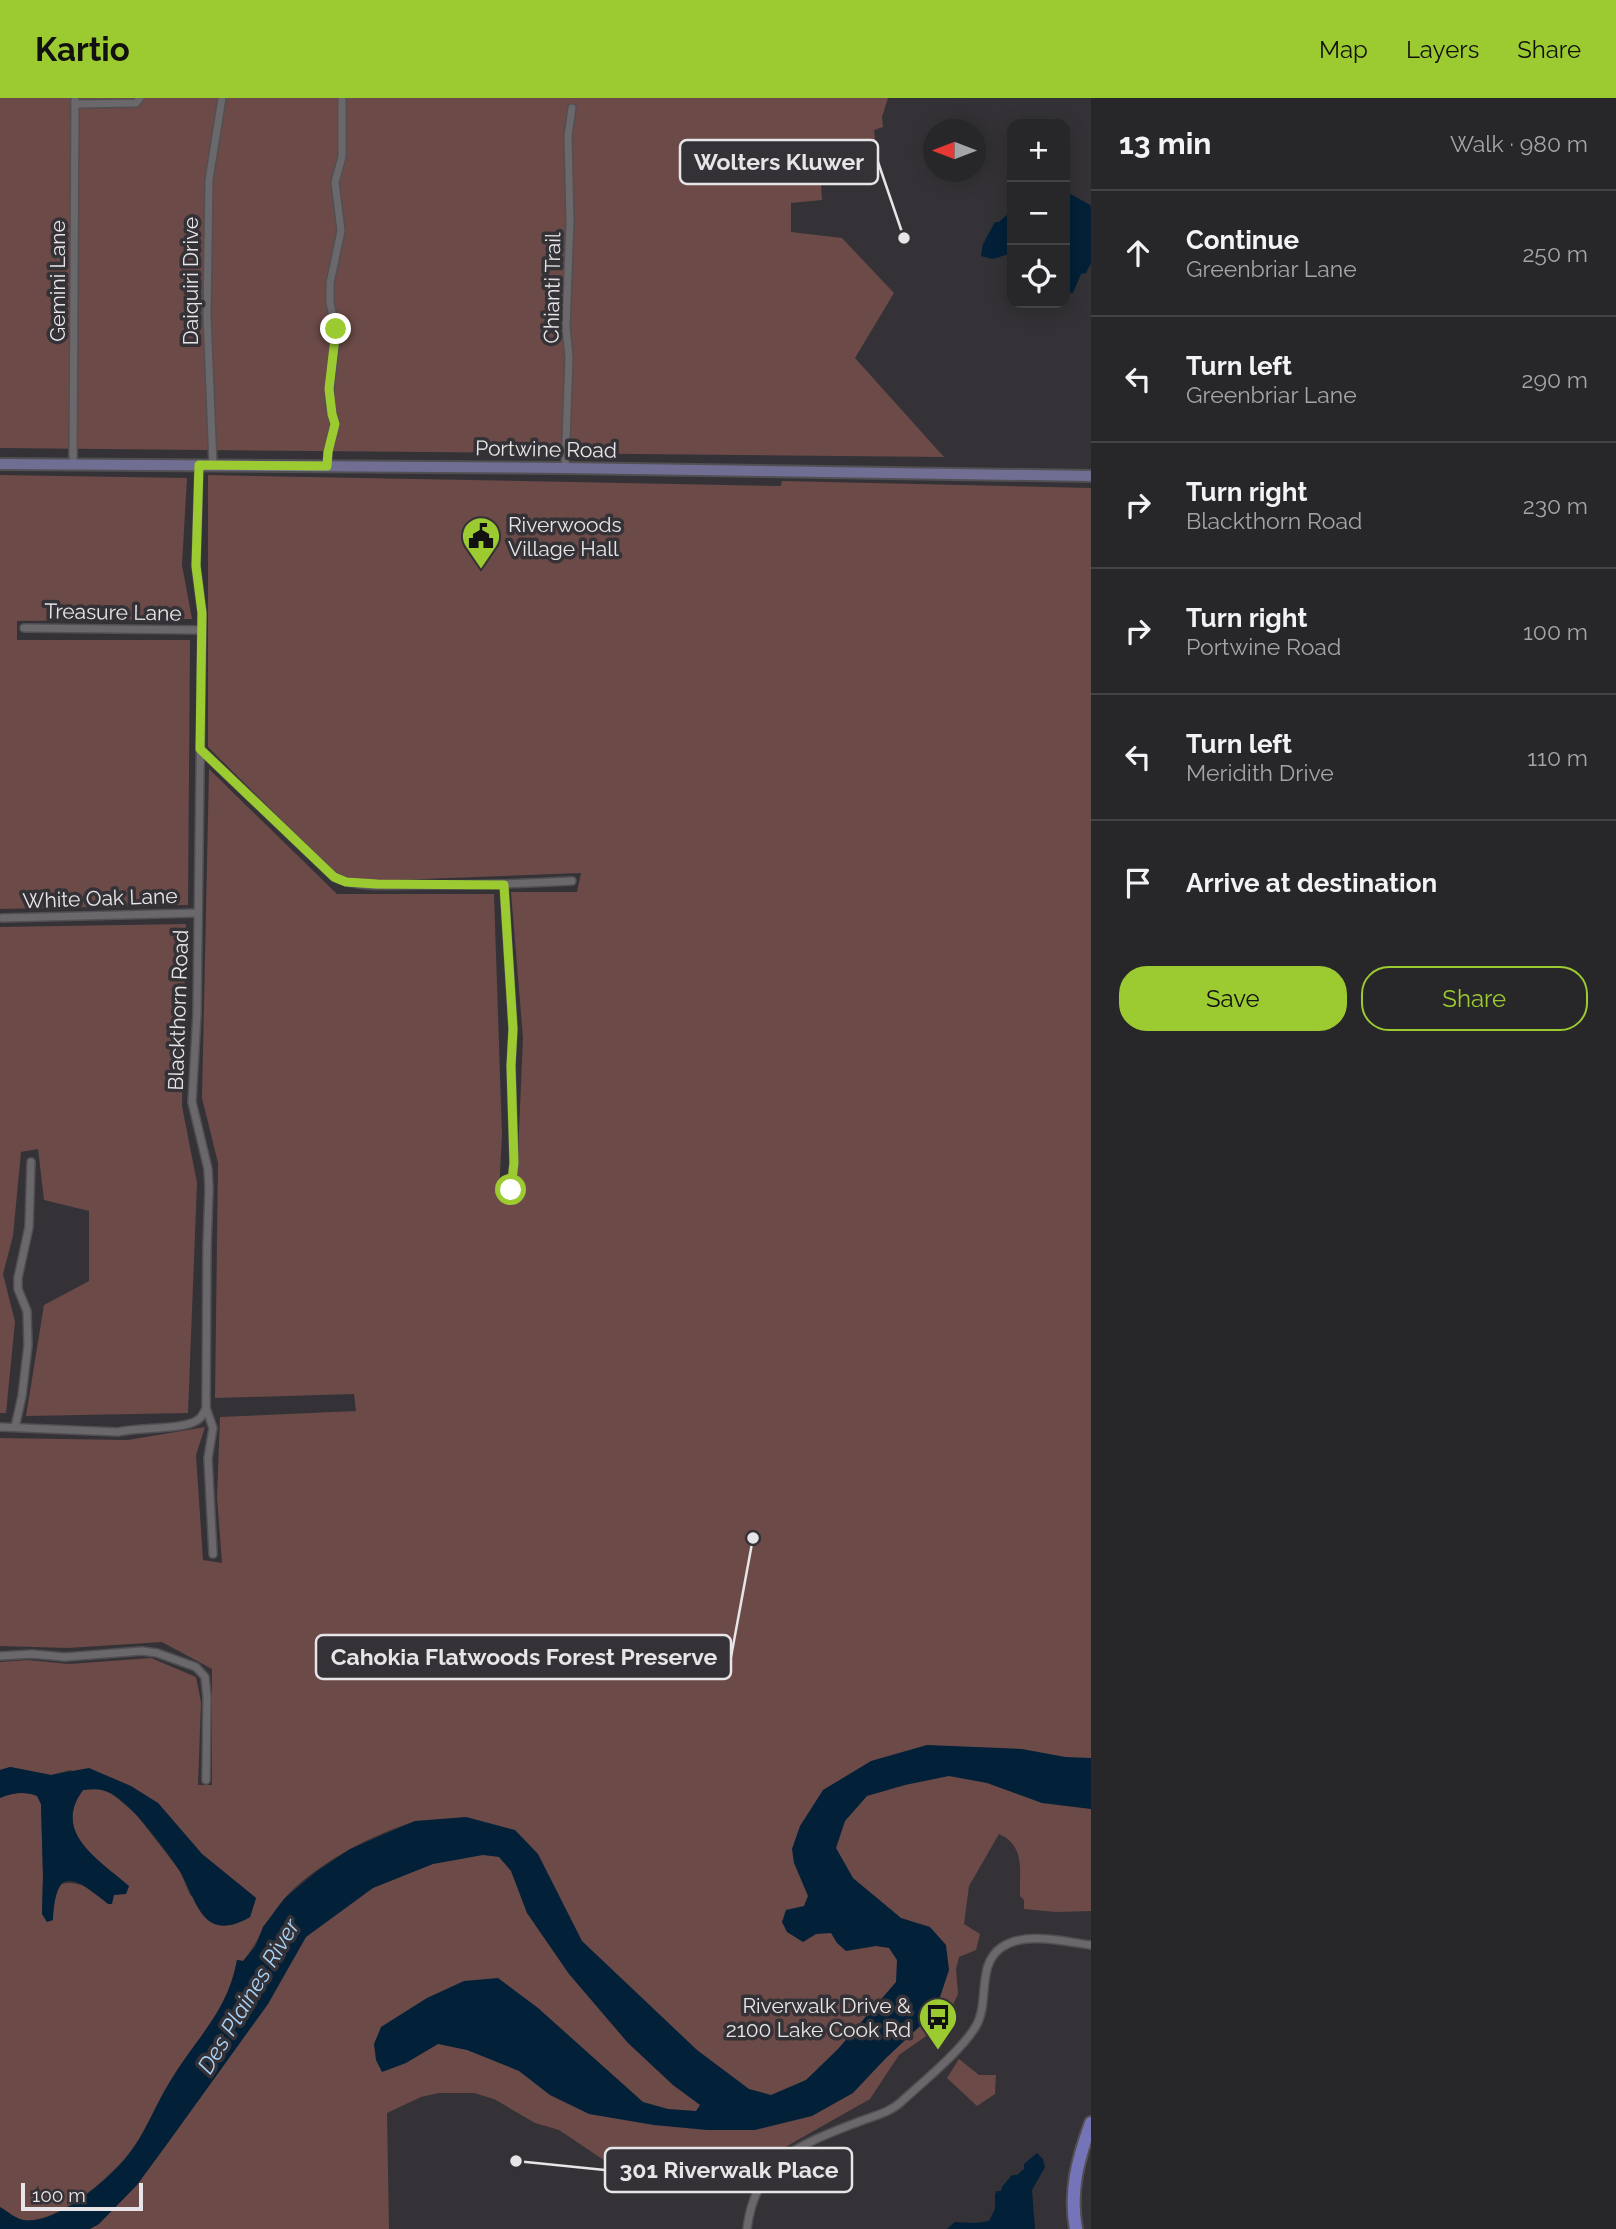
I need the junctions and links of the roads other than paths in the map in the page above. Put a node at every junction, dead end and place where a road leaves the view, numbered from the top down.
1 (140, 98) edge
2 (222, 98) edge
3 (342, 98) edge
4 (75, 101) edge
5 (572, 108) dead end
6 (0, 464) edge
7 (74, 465) junction
8 (199, 465) junction
9 (213, 465) junction
10 (327, 466) junction
11 (565, 468) junction
12 (1091, 475) edge
13 (24, 628) dead end
14 (201, 630) junction
15 (200, 749) junction
16 (572, 881) dead end
17 (504, 885) junction
18 (198, 913) junction
19 (2, 918) dead end
20 (32, 1162) dead end
21 (511, 1190) dead end
22 (206, 1408) junction
23 (0, 1427) edge
24 (15, 1427) junction
25 (213, 1554) dead end
26 (0, 1656) edge
27 (206, 1780) dead end
28 (1091, 1945) edge
29 (1091, 2123) edge
30 (1081, 2152) junction
31 (747, 2229) edge
32 (1069, 2229) edge
33 (1076, 2229) edge

1 - 4 street
2 - 9 street, Daiquiri Drive
3 - 10 street
4 - 7 street, Gemini Lane
5 - 11 street, Chianti Trail
6 - 7 street, Portwine Road
7 - 8 street, Portwine Road
8 - 9 street, Portwine Road
8 - 14 street, Blackthorn Road
9 - 10 street, Portwine Road
10 - 11 street, Portwine Road
11 - 12 street, Portwine Road
13 - 14 street, Treasure Lane
14 - 15 street, Blackthorn Road
15 - 17 street
15 - 18 street, Blackthorn Road
16 - 17 street
17 - 21 street
18 - 19 street, White Oak Lane
18 - 22 street, Blackthorn Road
20 - 24 street
22 - 24 street
22 - 25 street, Blackthorn Road
23 - 24 street
26 - 27 street
28 - 31 street
29 - 30 main road
30 - 32 main road
30 - 33 main road

